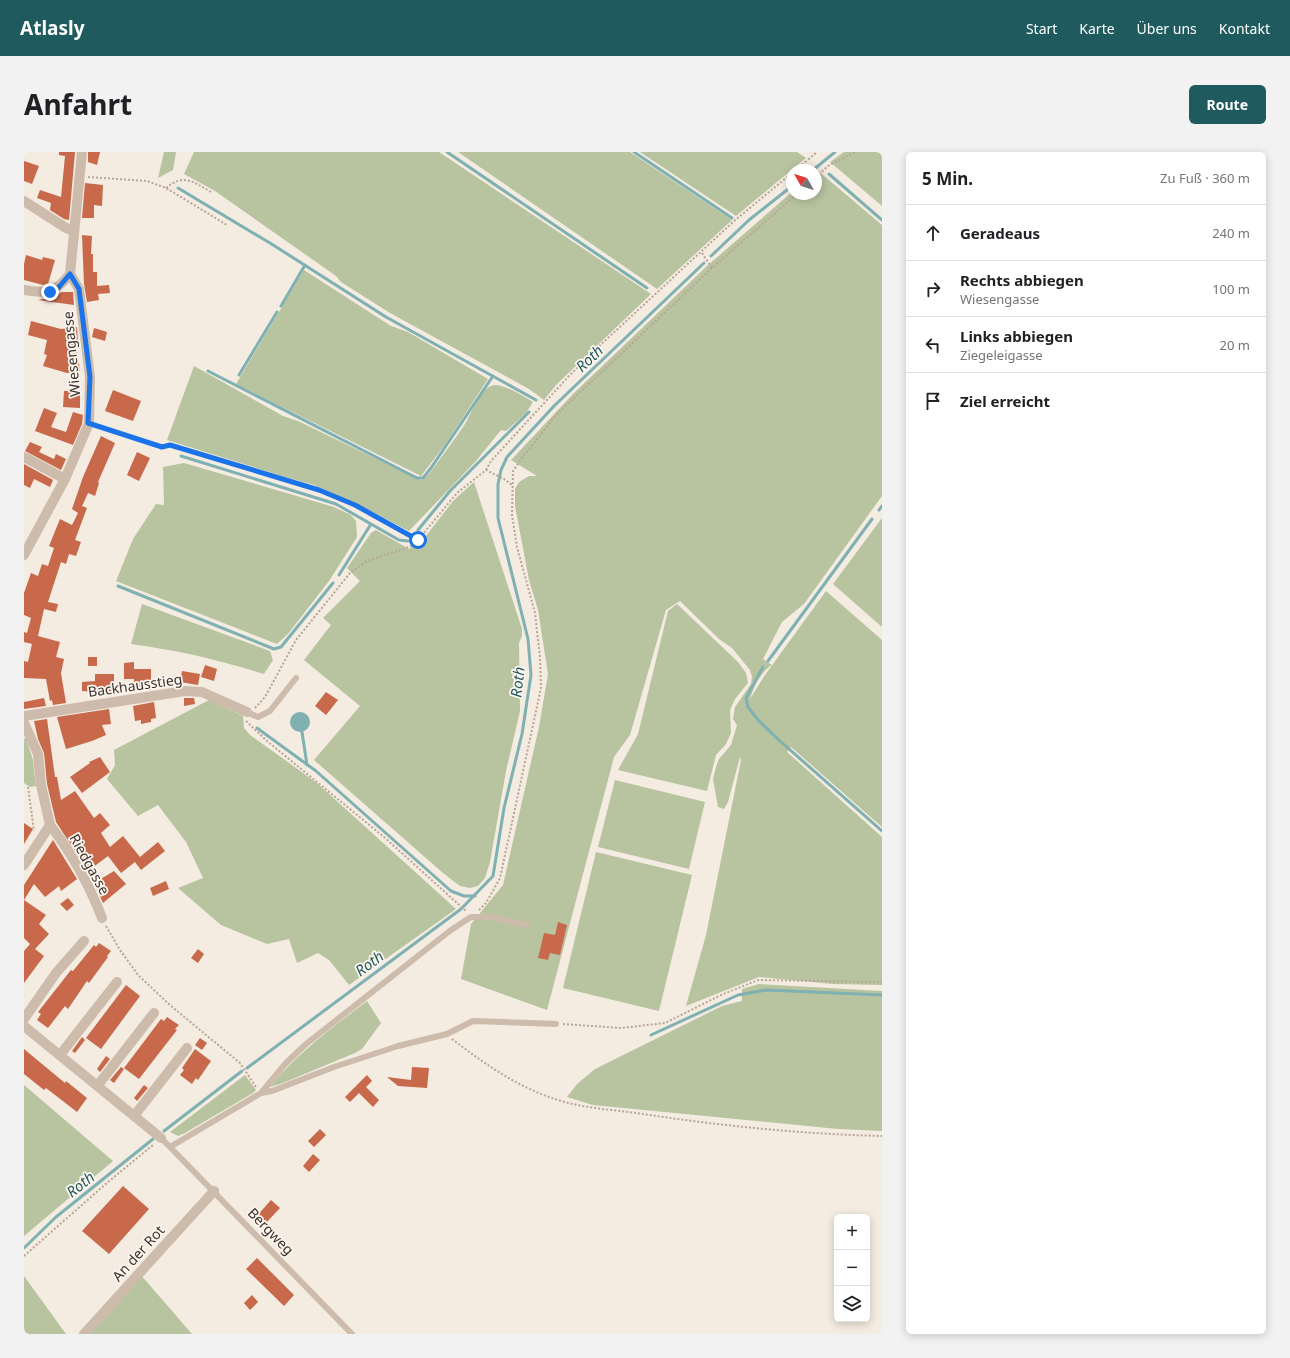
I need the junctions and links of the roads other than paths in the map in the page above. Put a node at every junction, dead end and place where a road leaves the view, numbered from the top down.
1 (82, 152) edge
2 (24, 201) edge
3 (74, 231) junction
4 (70, 274) junction
5 (24, 290) edge
6 (24, 457) edge
7 (65, 480) junction
8 (24, 555) edge
9 (296, 678) dead end
10 (247, 712) joint
11 (24, 716) edge
12 (24, 723) edge
13 (50, 826) junction
14 (24, 865) edge
15 (102, 918) road end
16 (527, 924) dead end
17 (84, 941) dead end
18 (117, 982) dead end
19 (154, 1013) dead end
20 (24, 1019) edge
21 (556, 1024) road end
22 (24, 1026) edge
23 (187, 1048) dead end
24 (60, 1055) junction
25 (98, 1085) junction
26 (261, 1093) junction
27 (134, 1116) junction
28 (161, 1138) joint
29 (170, 1147) junction
30 (214, 1191) junction
31 (84, 1334) edge
32 (352, 1334) edge

1 - 3 street
2 - 3 street
3 - 4 street
4 - 5 street
4 - 7 street, Wiesengasse
6 - 7 street
7 - 8 street, Wiesengasse
9 - 10 lane
10 - 11 street, Backhausstieg
12 - 13 street
13 - 14 street
13 - 15 street, Riedgasse
16 - 26 lane
17 - 20 street
18 - 24 street
19 - 25 street
21 - 26 lane
22 - 24 street
23 - 27 street
24 - 25 street
25 - 27 street
26 - 29 lane
27 - 28 street
28 - 29 lane, Bergweg
29 - 30 lane, Bergweg
30 - 31 street, An der Rot
30 - 32 lane, Bergweg

